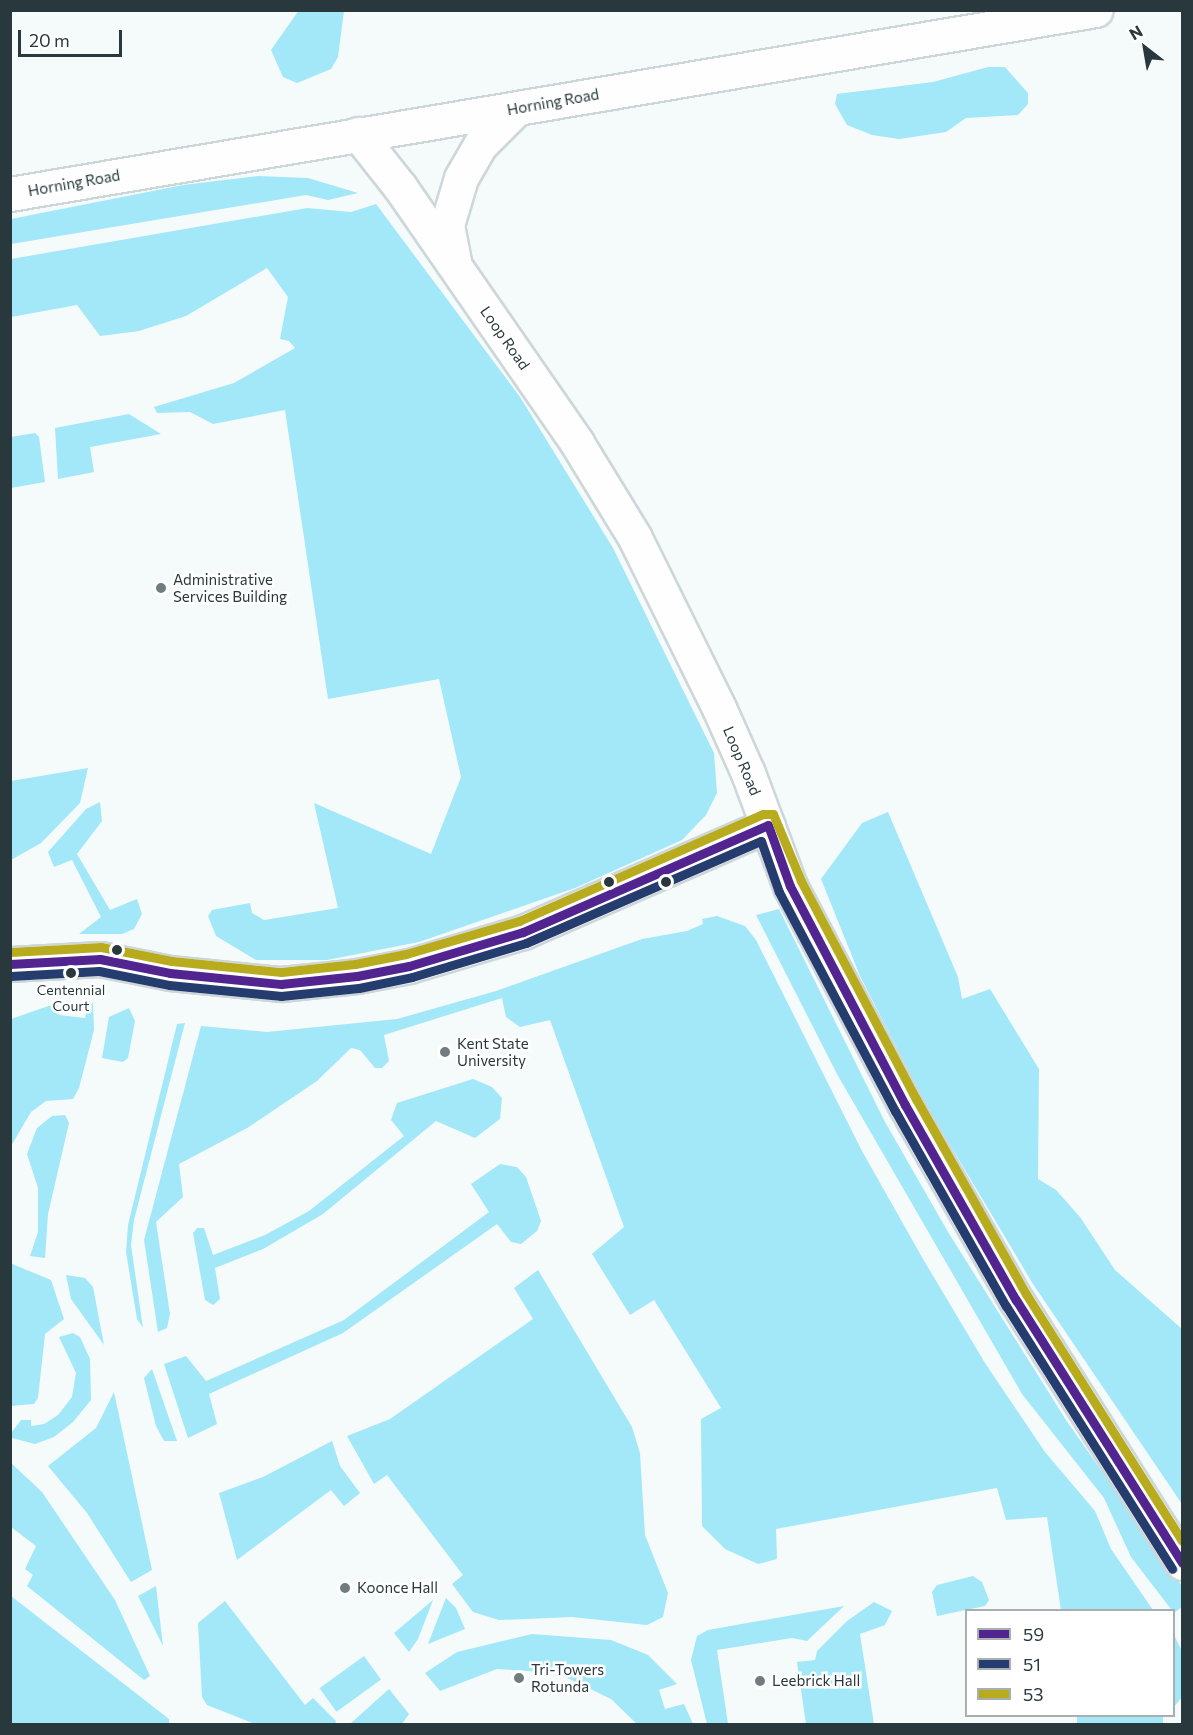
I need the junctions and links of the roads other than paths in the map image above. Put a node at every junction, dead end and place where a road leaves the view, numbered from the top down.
1 (1096, 10) edge
2 (517, 108) junction
3 (358, 134) junction
4 (10, 194) edge
5 (455, 266) junction
6 (768, 825) junction
7 (10, 964) edge
8 (1182, 1563) edge

1 - 2 street, Horning Road
2 - 3 street, Horning Road
2 - 5 street
3 - 4 street, Horning Road
3 - 5 street, Loop Road
5 - 6 street, Loop Road
6 - 7 street
6 - 8 street, Loop Road

